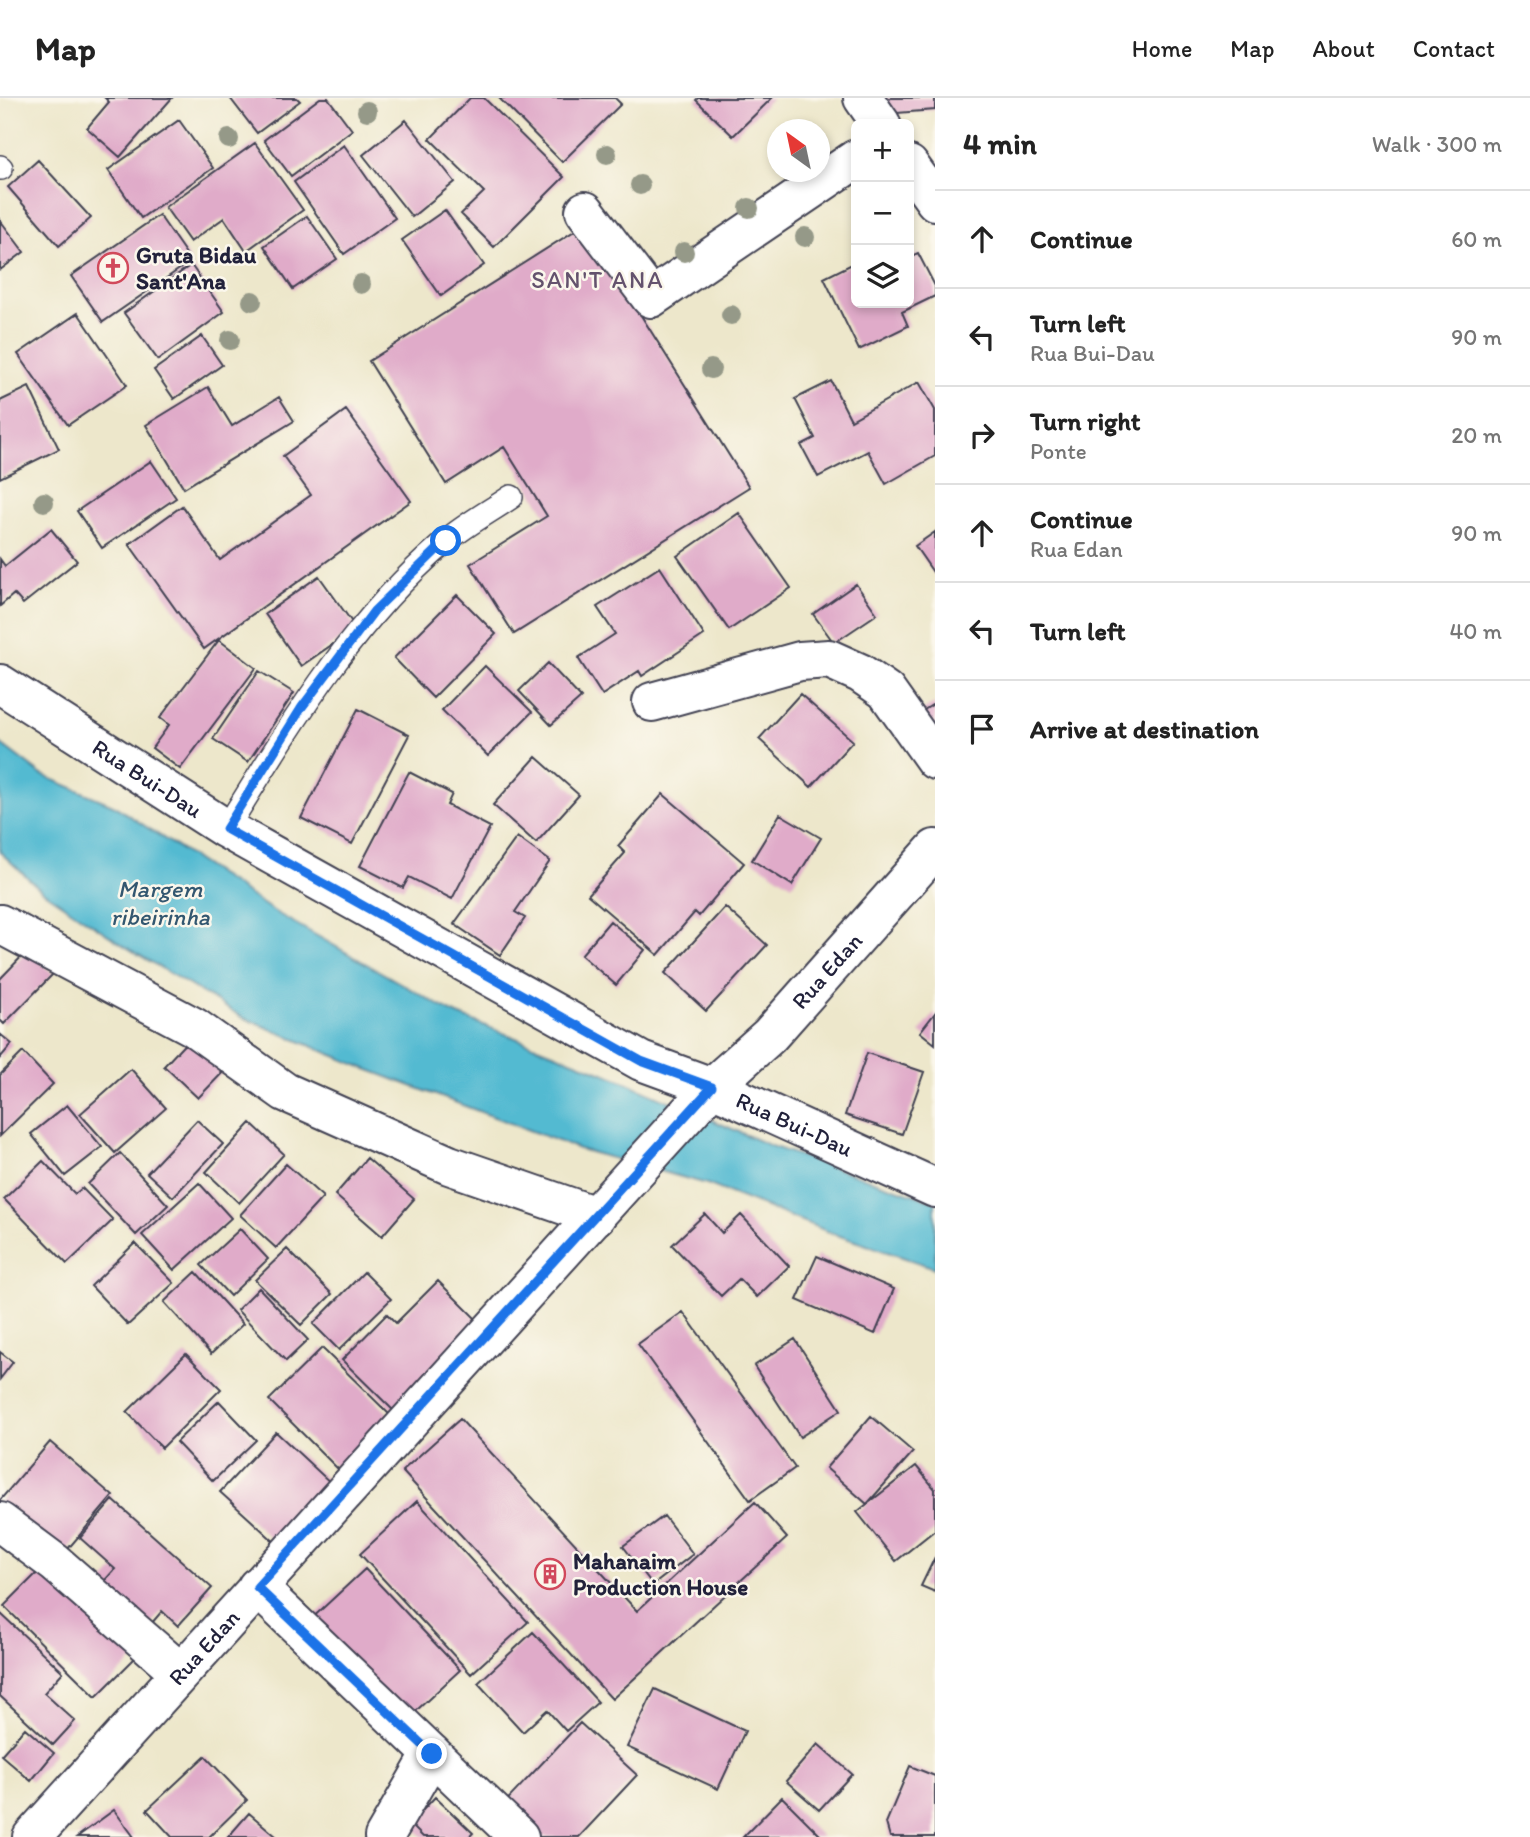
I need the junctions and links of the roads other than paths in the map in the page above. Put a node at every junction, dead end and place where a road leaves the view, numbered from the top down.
1 (863, 98) edge
2 (878, 119) edge
3 (851, 162) edge
4 (914, 172) edge
5 (935, 201) edge
6 (585, 211) dead end
7 (511, 497) dead end
8 (0, 684) edge
9 (652, 702) dead end
10 (935, 760) edge
11 (226, 829) junction
12 (935, 849) edge
13 (0, 923) edge
14 (704, 1096) junction
15 (935, 1188) edge
16 (596, 1216) junction
17 (0, 1522) edge
18 (257, 1587) junction
19 (180, 1672) junction
20 (432, 1754) junction
21 (32, 1837) edge
22 (384, 1837) edge
23 (519, 1837) edge

1 - 2 street
3 - 6 street
4 - 5 street
7 - 11 lane
8 - 11 street, Rua Bui-Dau
9 - 10 street
11 - 14 street, Rua Bui-Dau
12 - 14 street, Rua Edan
13 - 16 street
14 - 15 street, Rua Bui-Dau
14 - 16 street, Rua Edan
16 - 18 street, Rua Edan
17 - 19 street
18 - 19 street, Rua Edan
18 - 20 street
19 - 21 street, Rua Edan
20 - 22 street
20 - 23 street

